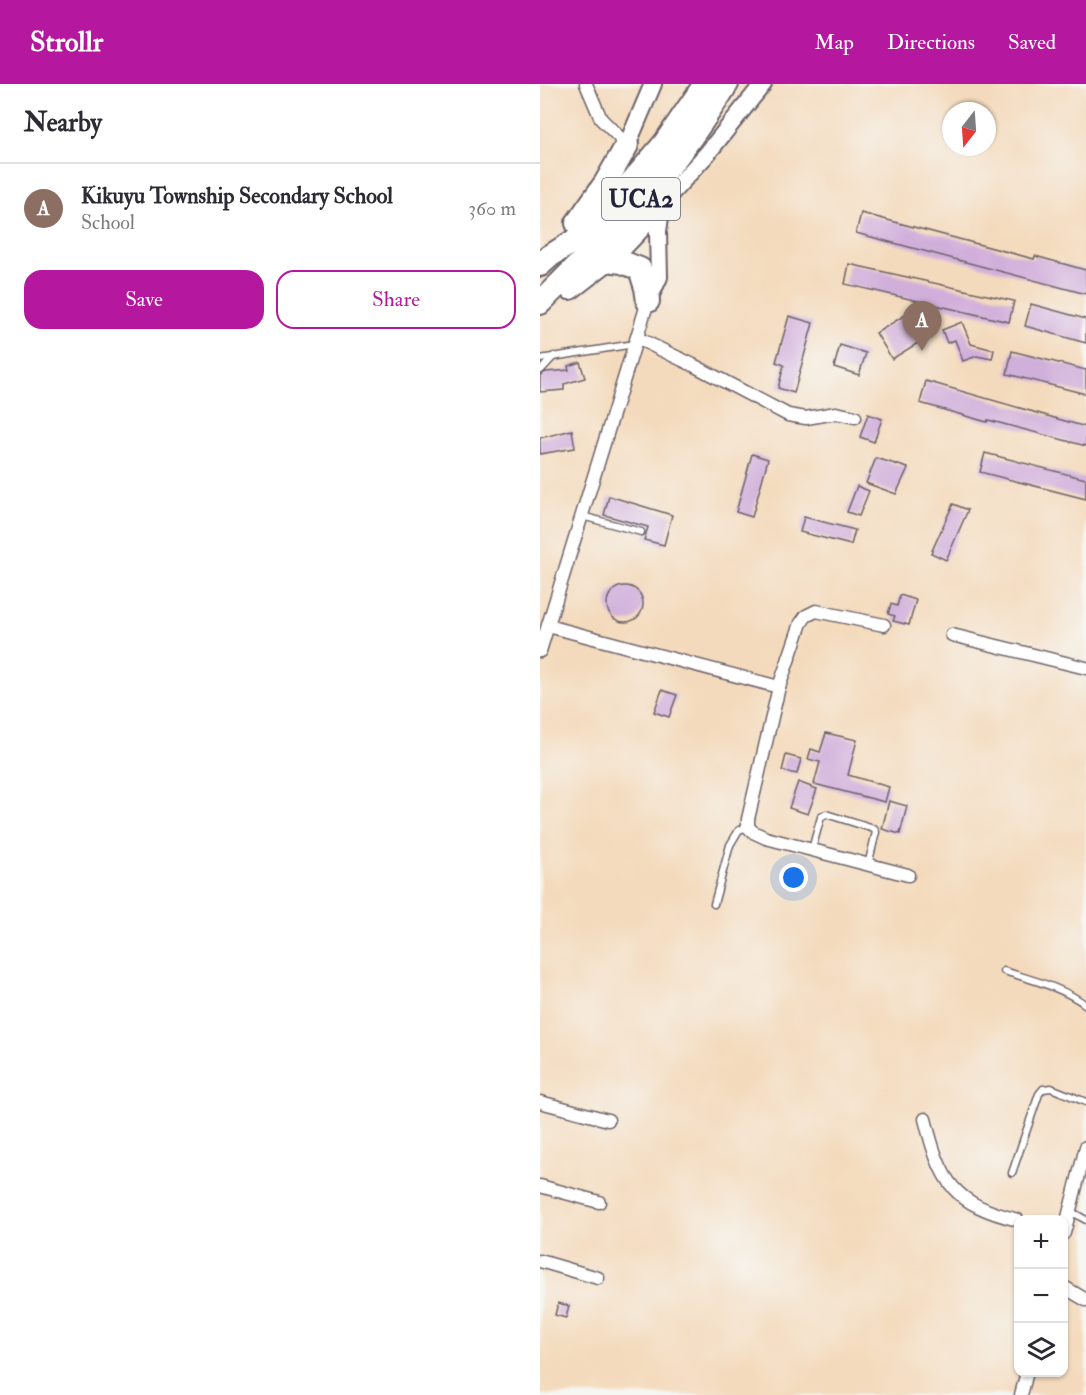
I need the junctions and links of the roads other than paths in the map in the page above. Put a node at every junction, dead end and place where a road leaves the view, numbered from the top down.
1 (586, 84) edge
2 (653, 84) edge
3 (705, 84) edge
4 (727, 84) edge
5 (763, 84) edge
6 (627, 145) junction
7 (662, 203) junction
8 (607, 260) junction
9 (545, 261) edge
10 (648, 302) junction
11 (540, 303) edge
12 (540, 310) edge
13 (636, 341) junction
14 (555, 355) junction
15 (540, 359) edge
16 (541, 370) edge
17 (855, 417) dead end
18 (582, 516) junction
19 (641, 532) dead end
20 (884, 625) dead end
21 (548, 626) junction
22 (952, 635) dead end
23 (540, 651) edge
24 (1086, 668) edge
25 (778, 687) junction
26 (748, 827) junction
27 (811, 850) junction
28 (868, 865) junction
29 (908, 875) dead end
30 (714, 904) dead end
31 (1004, 971) dead end
32 (1086, 1005) edge
33 (540, 1102) edge
34 (1086, 1102) edge
35 (925, 1119) dead end
36 (608, 1120) dead end
37 (1086, 1147) edge
38 (1012, 1173) dead end
39 (540, 1186) edge
40 (599, 1202) dead end
41 (1069, 1211) junction
42 (1068, 1215) edge
43 (1014, 1219) edge
44 (1086, 1220) edge
45 (540, 1262) edge
46 (598, 1278) dead end
47 (1068, 1289) edge
48 (1086, 1300) edge
49 (1025, 1377) edge
50 (1020, 1395) edge

1 - 6 street
2 - 6 street
3 - 9 highway, UCA2
4 - 11 highway, UCA2
5 - 7 street, UCA2
6 - 9 highway
7 - 8 highway
7 - 10 street
8 - 10 highway
8 - 12 highway
10 - 13 street
13 - 14 lane
13 - 17 street
13 - 18 street
14 - 15 lane
14 - 16 lane
18 - 19 lane
18 - 21 street
20 - 25 street
21 - 23 street
21 - 25 street
22 - 24 street
25 - 26 street
26 - 27 street
26 - 30 lane
27 - 28 street
27 - 28 lane
28 - 29 street
31 - 32 lane
33 - 36 street
34 - 38 lane
35 - 43 street
37 - 41 street
39 - 40 street
41 - 42 street
41 - 44 lane
45 - 46 street
47 - 48 street
49 - 50 street

